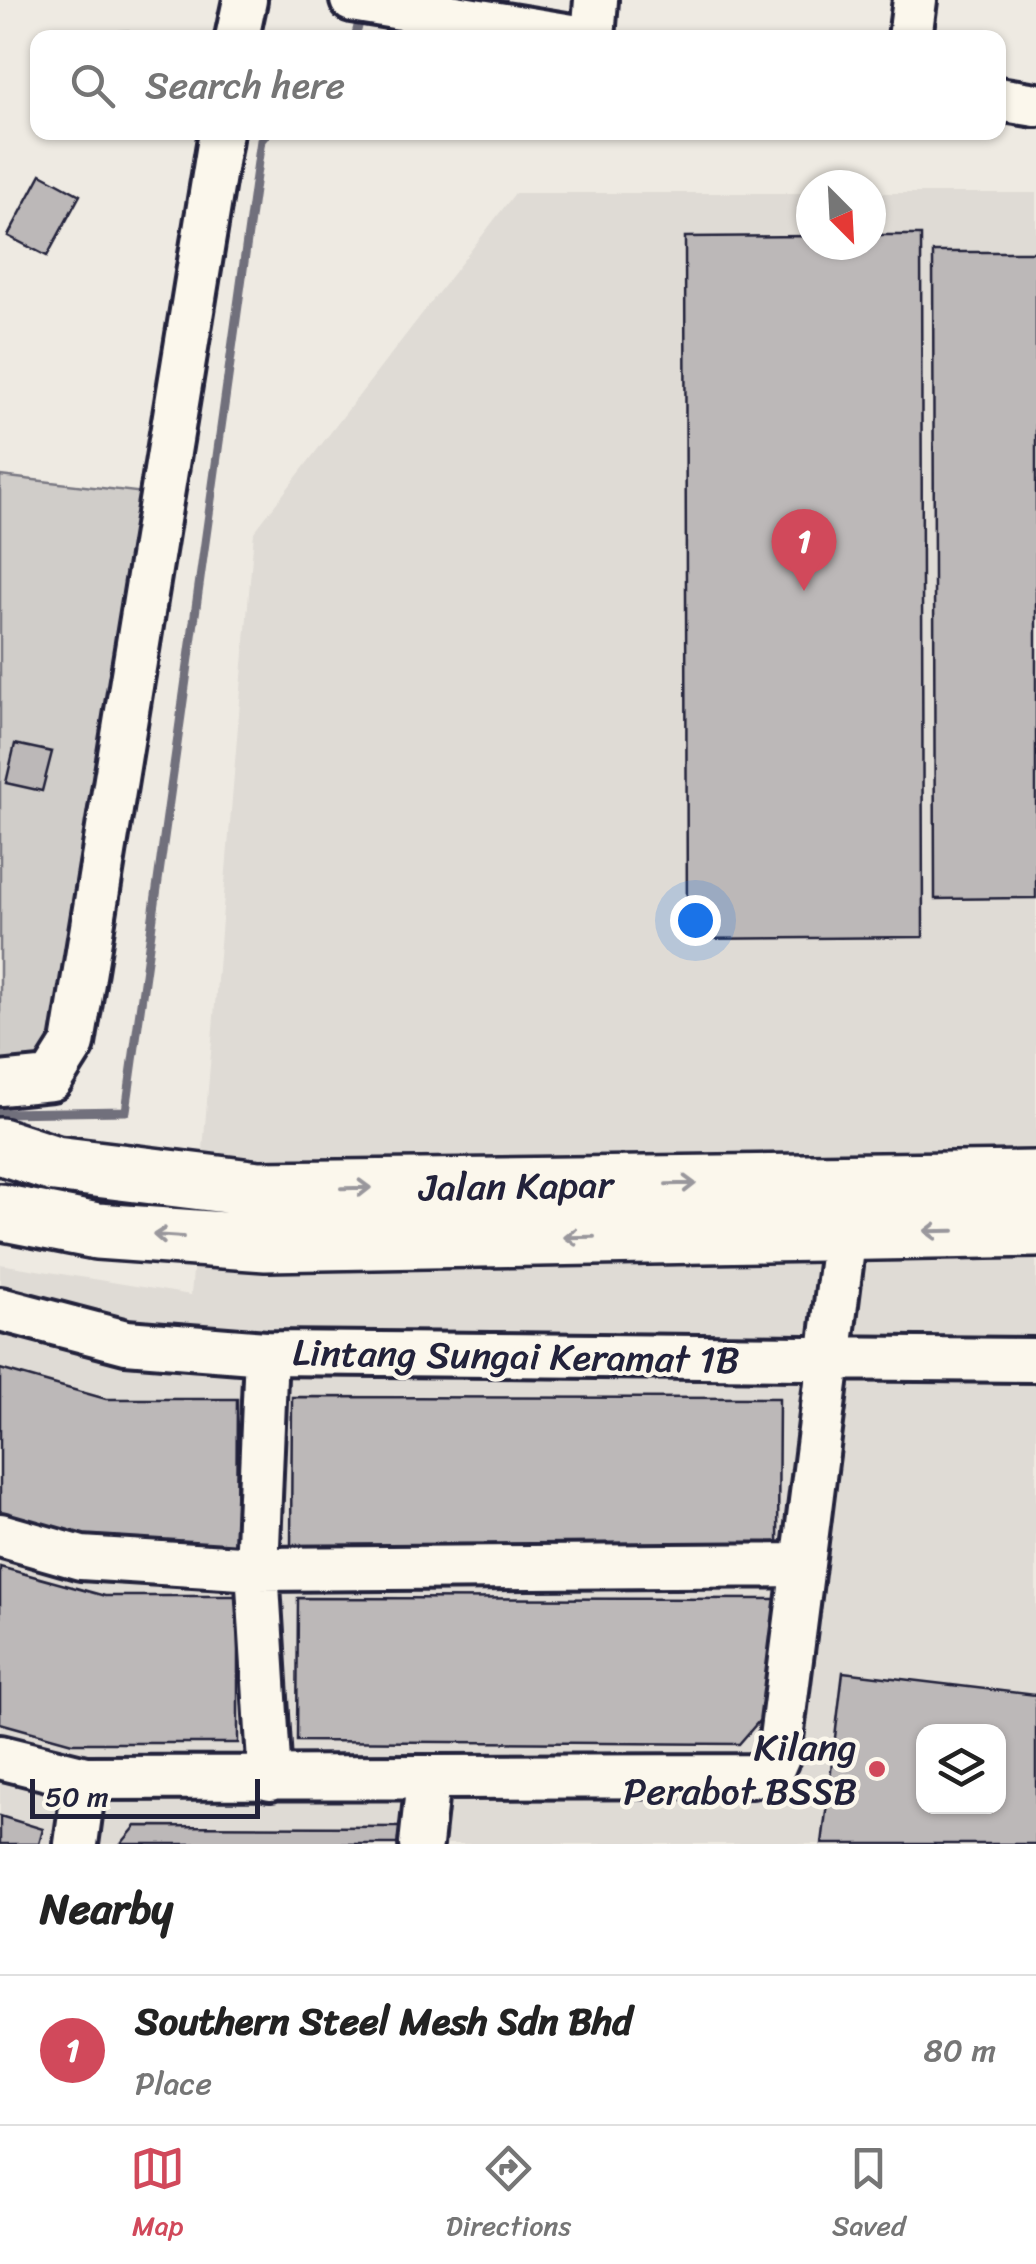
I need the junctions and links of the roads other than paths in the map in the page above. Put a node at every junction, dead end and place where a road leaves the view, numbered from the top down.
1 (244, 0) edge
2 (352, 0) edge
3 (596, 0) edge
4 (915, 0) edge
5 (239, 30) edge
6 (537, 30) edge
7 (593, 30) edge
8 (911, 30) edge
9 (1006, 100) edge
10 (1036, 105) edge
11 (220, 140) edge
12 (0, 1084) edge
13 (0, 1146) edge
14 (1036, 1180) edge
15 (0, 1212) edge
16 (1036, 1230) edge
17 (845, 1233) junction
18 (0, 1309) edge
19 (266, 1353) junction
20 (831, 1360) junction
21 (1036, 1360) edge
22 (0, 1535) edge
23 (803, 1565) junction
24 (257, 1569) junction
25 (0, 1758) edge
26 (85, 1778) junction
27 (270, 1779) junction
28 (428, 1780) junction
29 (76, 1844) edge
30 (421, 1844) edge

1 - 5 street
2 - 6 street
3 - 7 street
4 - 8 street
9 - 10 street
11 - 12 street
13 -> 14 highway, Jalan Kapar
17 -> 15 highway, Jalan Kapar
16 -> 17 highway, Jalan Kapar
17 - 20 street
18 - 19 street, Lintang Sungai Keramat 1B
19 - 20 street, Lintang Sungai Keramat 1B
19 - 24 street
20 - 21 street, Lintang Sungai Keramat 1B
20 - 23 street
22 - 24 street
23 - 24 street
23 - 28 street
24 - 27 street
25 - 26 street
26 - 27 street
26 - 29 street
27 - 28 street
28 - 30 street

